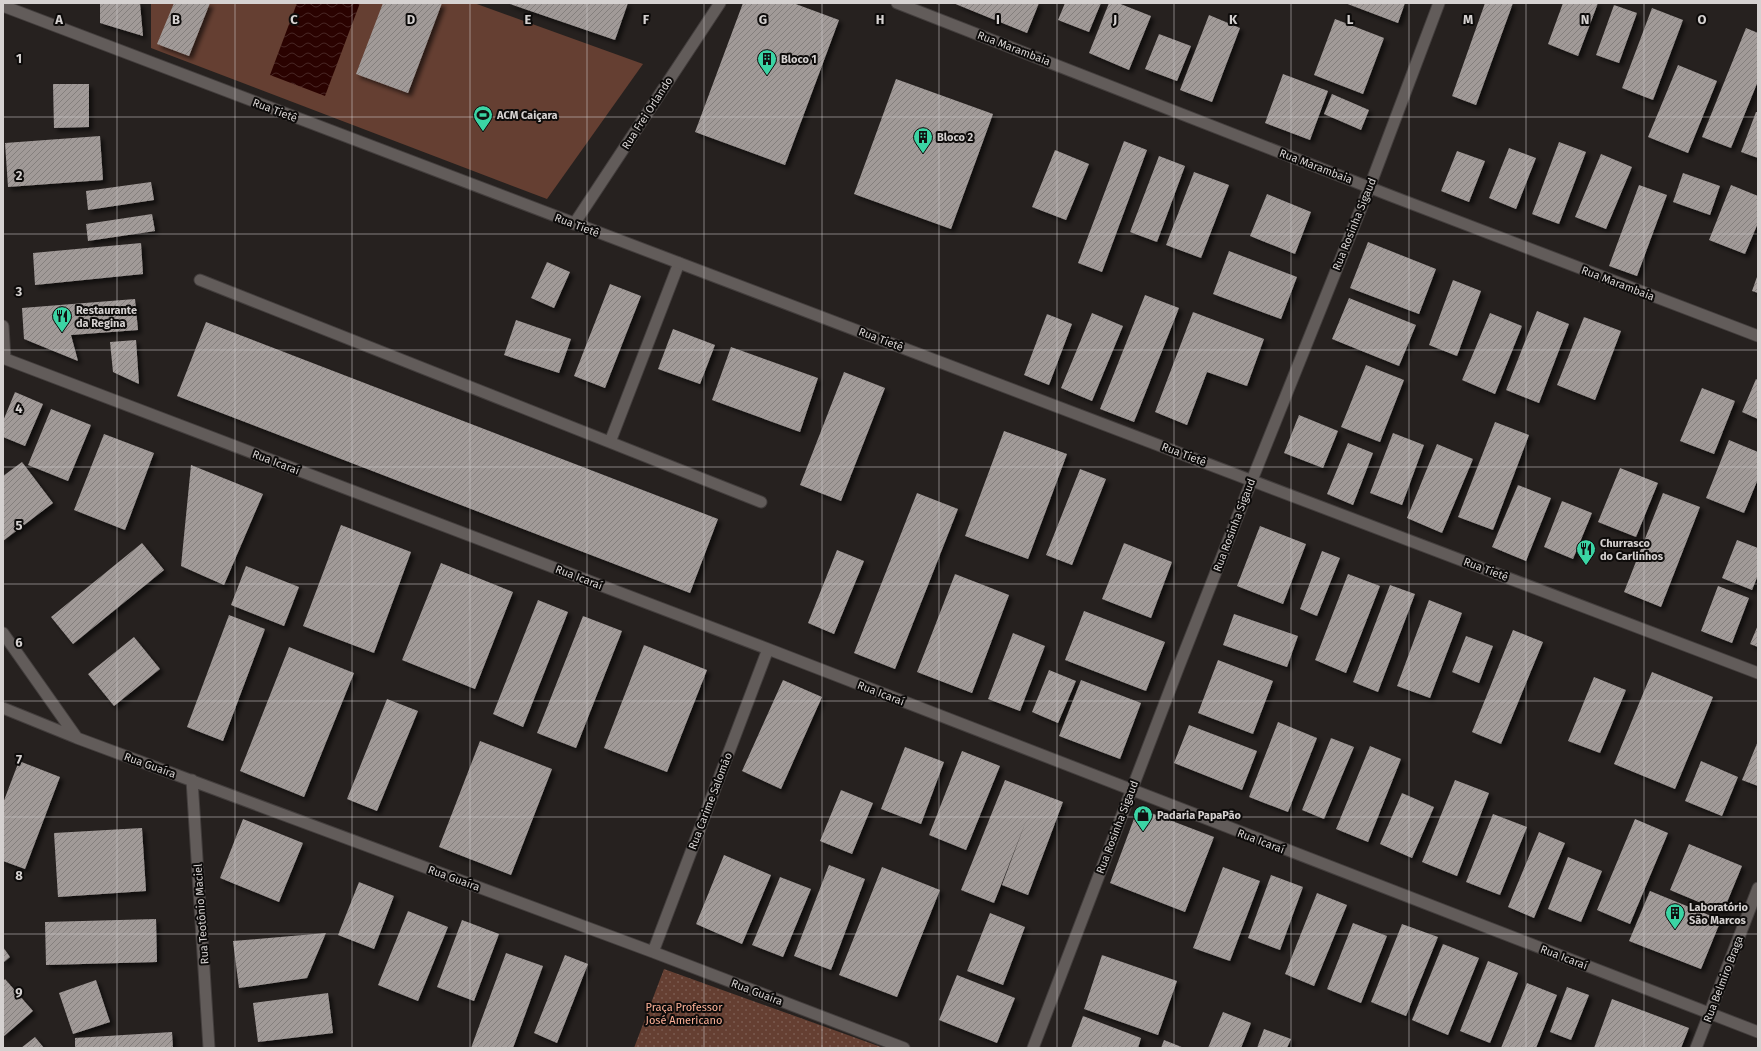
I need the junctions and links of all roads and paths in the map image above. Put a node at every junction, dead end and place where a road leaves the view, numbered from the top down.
1 (720, 3) edge
2 (897, 3) edge
3 (1439, 3) edge
4 (3, 6) edge
5 (1370, 186) junction
6 (574, 224) junction
7 (679, 263) junction
8 (200, 280) dead end
9 (3, 326) edge
10 (1758, 336) edge
11 (4, 358) edge
12 (610, 442) junction
13 (1252, 480) junction
14 (761, 502) dead end
15 (3, 633) edge
16 (768, 649) junction
17 (1758, 673) edge
18 (3, 708) edge
19 (77, 738) junction
20 (192, 780) junction
21 (1131, 791) junction
22 (1758, 888) edge
23 (653, 952) junction
24 (1710, 1013) junction
25 (1758, 1032) edge
26 (209, 1048) edge
27 (904, 1048) edge
28 (1033, 1048) edge
29 (1696, 1048) edge

1 - 6 street, Rua Frei Orlando
2 - 5 street, Rua Marambaia
3 - 5 street, Rua Rosinha Sigaud
4 - 6 street, Rua Tietê
5 - 10 street, Rua Marambaia
5 - 13 street, Rua Rosinha Sigaud
6 - 7 street, Rua Tietê
7 - 12 street
7 - 13 street, Rua Tietê
8 - 12 street
9 - 11 street
11 - 16 street, Rua Icaraí
12 - 14 street
13 - 17 street, Rua Tietê
13 - 21 street, Rua Rosinha Sigaud
15 - 19 street
16 - 21 street, Rua Icaraí
16 - 23 street, Rua Carime Salomão
18 - 19 street, Rua Guaíra
19 - 20 street, Rua Guaíra
20 - 23 street, Rua Guaíra
20 - 26 street, Rua Teotônio Maciel
21 - 24 street, Rua Icaraí
21 - 28 street, Rua Rosinha Sigaud
22 - 24 street, Rua Belmiro Braga
23 - 27 street, Rua Guaíra
24 - 25 street, Rua Icaraí
24 - 29 street, Rua Belmiro Braga

